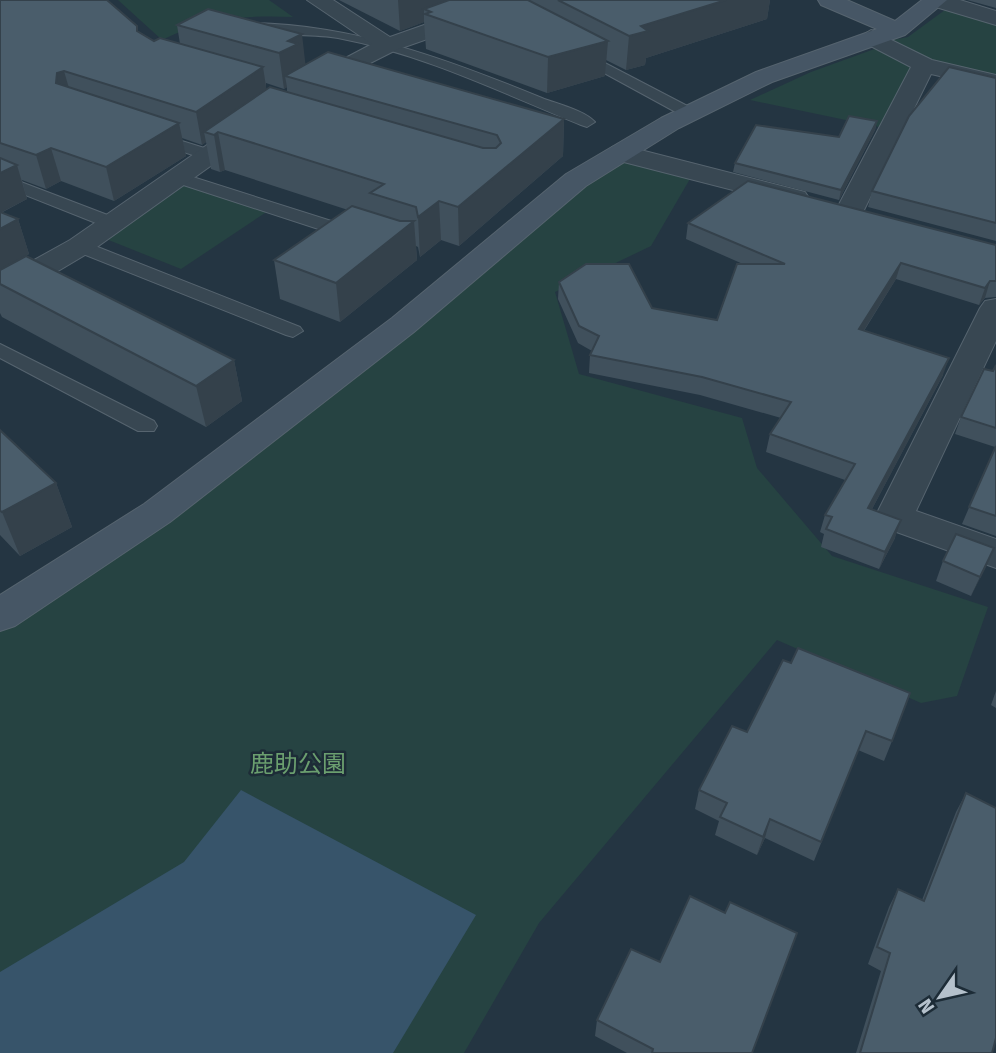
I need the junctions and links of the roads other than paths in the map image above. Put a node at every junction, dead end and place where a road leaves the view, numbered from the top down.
1 (318, 0) edge
2 (830, 0) edge
3 (937, 0) edge
4 (505, 6) edge
5 (996, 18) edge
6 (252, 27) edge
7 (884, 33) junction
8 (388, 45) junction
9 (566, 46) edge
10 (924, 65) junction
11 (996, 82) edge
12 (290, 98) edge
13 (689, 113) junction
14 (268, 114) edge
15 (587, 122) dead end
16 (134, 130) edge
17 (621, 153) junction
18 (208, 155) junction
19 (177, 177) junction
20 (0, 179) edge
21 (849, 212) junction
22 (876, 220) edge
23 (112, 223) junction
24 (374, 241) edge
25 (80, 246) junction
26 (0, 292) edge
27 (996, 308) edge
28 (293, 331) dead end
29 (0, 350) edge
30 (146, 426) dead end
31 (996, 554) edge
32 (0, 615) edge

1 - 8 street
2 - 7 street
3 - 5 street
3 - 7 street
4 - 8 street
6 - 8 lane
7 - 10 street
7 - 13 street
8 - 12 street
8 - 15 lane
9 - 13 lane
10 - 11 street
10 - 21 street
13 - 17 street
14 - 18 street
16 - 18 lane
17 - 21 street
17 - 32 street
18 - 19 street
19 - 23 street
19 - 24 lane
20 - 23 lane
21 - 22 street
23 - 25 street
25 - 26 street
25 - 28 lane
27 - 31 street
29 - 30 lane

